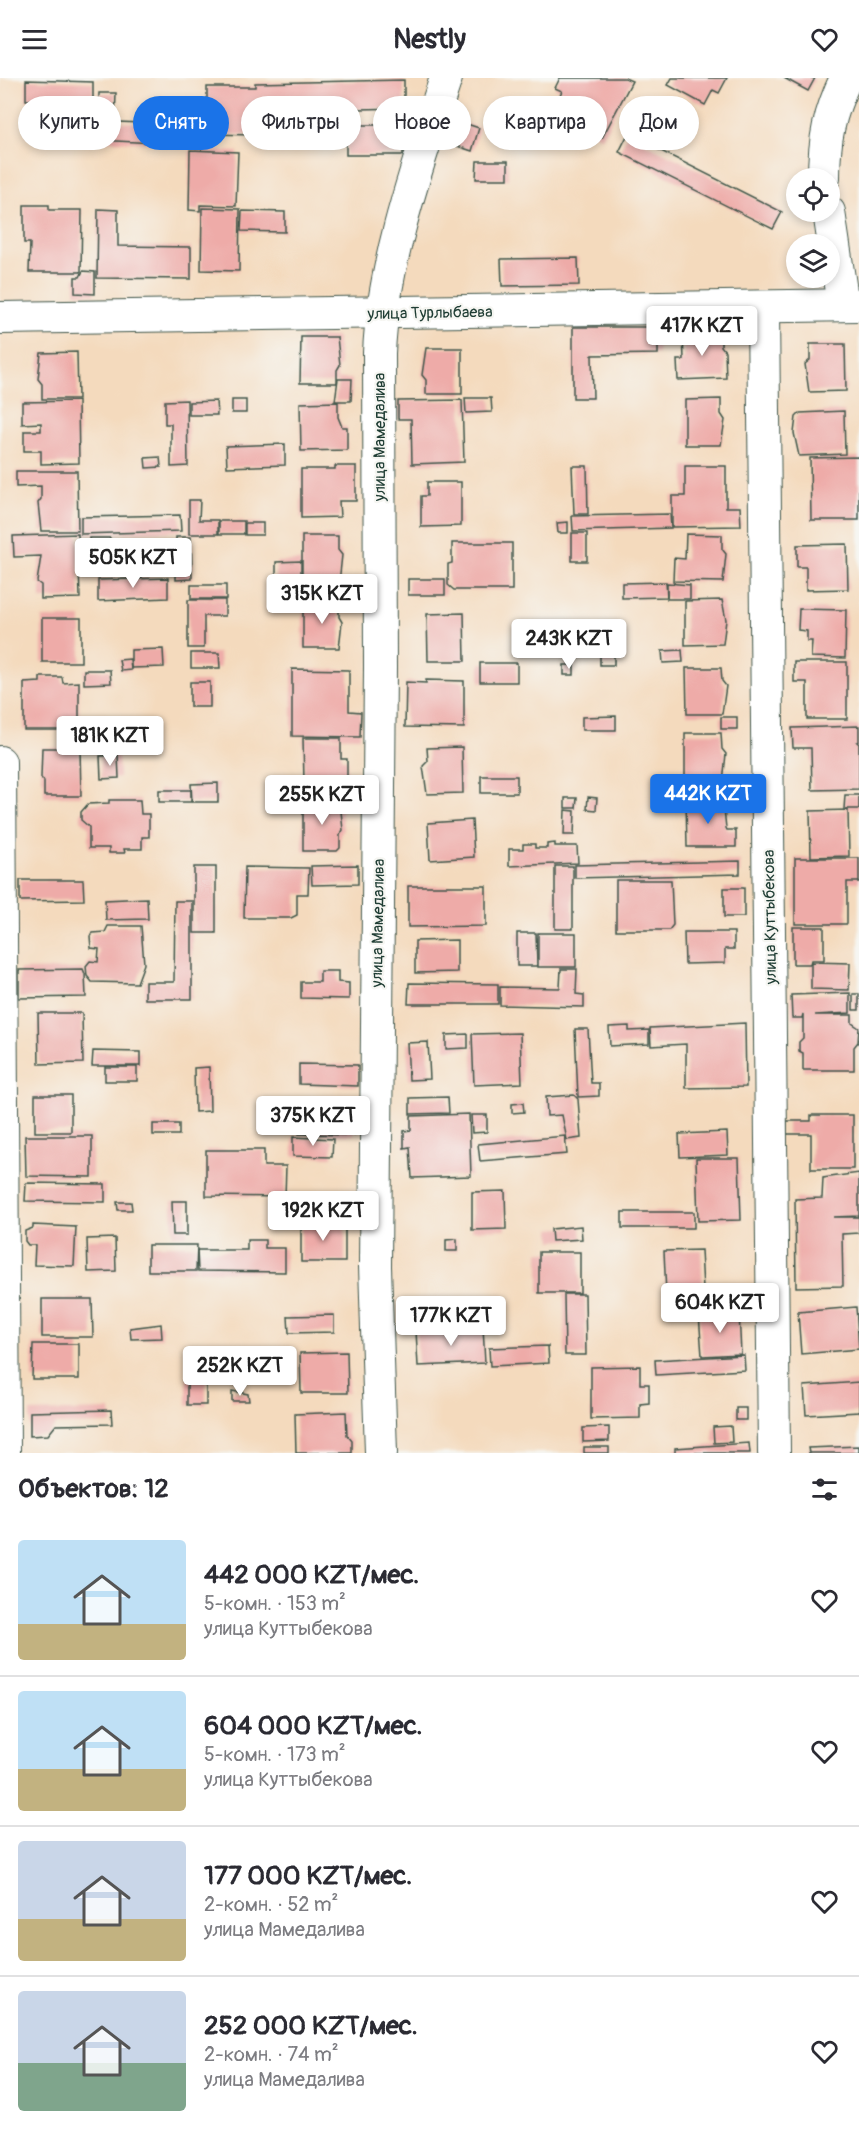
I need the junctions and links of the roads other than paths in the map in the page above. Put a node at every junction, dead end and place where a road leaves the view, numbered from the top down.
1 (446, 78) edge
2 (846, 78) edge
3 (824, 168) edge
4 (831, 222) edge
5 (851, 305) edge
6 (763, 308) junction
7 (381, 312) junction
8 (0, 318) edge
9 (0, 762) edge
10 (1, 1034) edge
11 (4, 1453) edge
12 (381, 1453) edge
13 (774, 1453) edge

1 - 7 street, улица Мамедалива
2 - 3 street
4 - 5 street
5 - 6 street, улица Турлыбаева
6 - 7 street, улица Турлыбаева
6 - 13 street, улица Куттыбекова
7 - 8 street, улица Турлыбаева
7 - 12 street, улица Мамедалива
9 - 10 street
10 - 11 street

